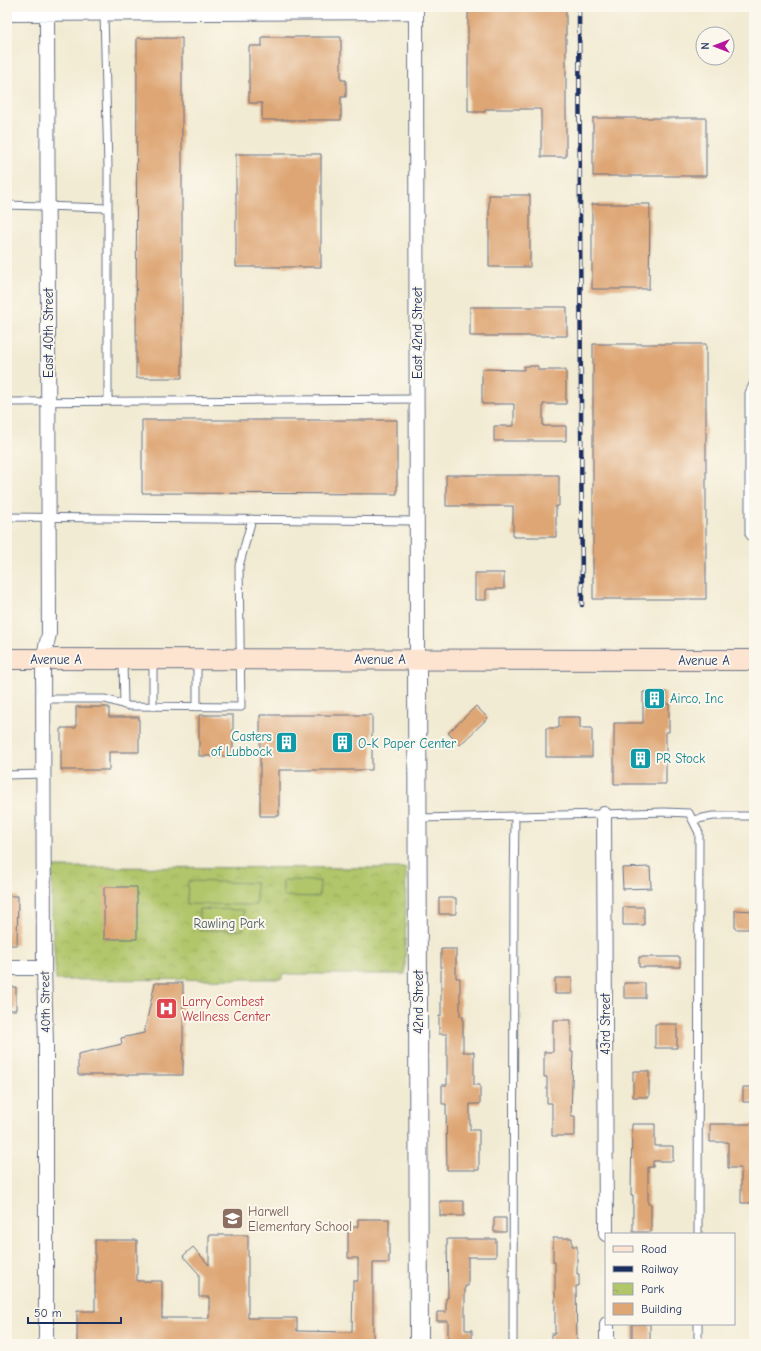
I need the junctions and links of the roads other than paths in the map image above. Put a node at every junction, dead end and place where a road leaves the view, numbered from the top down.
1 (47, 10) edge
2 (175, 10) edge
3 (231, 10) edge
4 (416, 10) edge
5 (7, 14) edge
6 (104, 14) junction
7 (7, 205) edge
8 (48, 207) junction
9 (108, 208) junction
10 (754, 382) edge
11 (417, 399) junction
12 (108, 401) junction
13 (7, 402) edge
14 (48, 402) junction
15 (752, 460) edge
16 (7, 517) edge
17 (49, 517) junction
18 (252, 519) junction
19 (417, 521) junction
20 (754, 541) edge
21 (7, 659) edge
22 (44, 659) junction
23 (123, 659) junction
24 (153, 659) junction
25 (197, 659) junction
26 (241, 659) junction
27 (417, 659) junction
28 (754, 660) edge
29 (44, 699) junction
30 (124, 705) junction
31 (153, 706) junction
32 (197, 706) junction
33 (44, 774) junction
34 (7, 775) edge
35 (604, 814) junction
36 (515, 816) junction
37 (754, 816) edge
38 (418, 818) junction
39 (693, 820) junction
40 (7, 968) edge
41 (44, 968) junction
42 (606, 1233) edge
43 (698, 1233) edge
44 (607, 1325) edge
45 (698, 1325) edge
46 (46, 1344) edge
47 (419, 1344) edge
48 (514, 1344) edge
49 (607, 1344) edge
50 (698, 1344) edge

1 - 5 street
1 - 6 street
1 - 8 street, East 40th Street
2 - 3 street
2 - 6 street
3 - 4 street
4 - 11 street, East 42nd Street
6 - 9 lane
7 - 8 lane
8 - 9 lane
8 - 14 street, East 40th Street
9 - 12 lane
10 - 15 lane
11 - 12 lane
11 - 19 street, East 42nd Street
12 - 14 lane
13 - 14 lane
14 - 17 street, East 40th Street
15 - 20 lane
16 - 17 lane
17 - 18 lane
17 - 22 street, East 40th Street
18 - 19 lane
18 - 26 lane
19 - 27 street, East 42nd Street
21 - 22 main road, Avenue A
22 - 23 main road, Avenue A
22 - 29 street, 40th Street
23 - 24 main road, Avenue A
23 - 30 lane
24 - 25 main road, Avenue A
24 - 31 lane
25 - 26 main road, Avenue A
25 - 32 lane
26 - 27 main road, Avenue A
26 - 32 lane
27 - 28 main road, Avenue A
27 - 38 street, 42nd Street
29 - 30 lane
29 - 33 street, 40th Street
30 - 31 lane
31 - 32 lane
33 - 34 lane
33 - 41 street, 40th Street
35 - 36 lane
35 - 39 lane
35 - 42 street, 43rd Street
36 - 38 lane
36 - 48 lane
37 - 39 lane
38 - 47 street, 42nd Street
39 - 43 lane
40 - 41 street
41 - 46 street, 40th Street
44 - 49 street
45 - 50 lane

